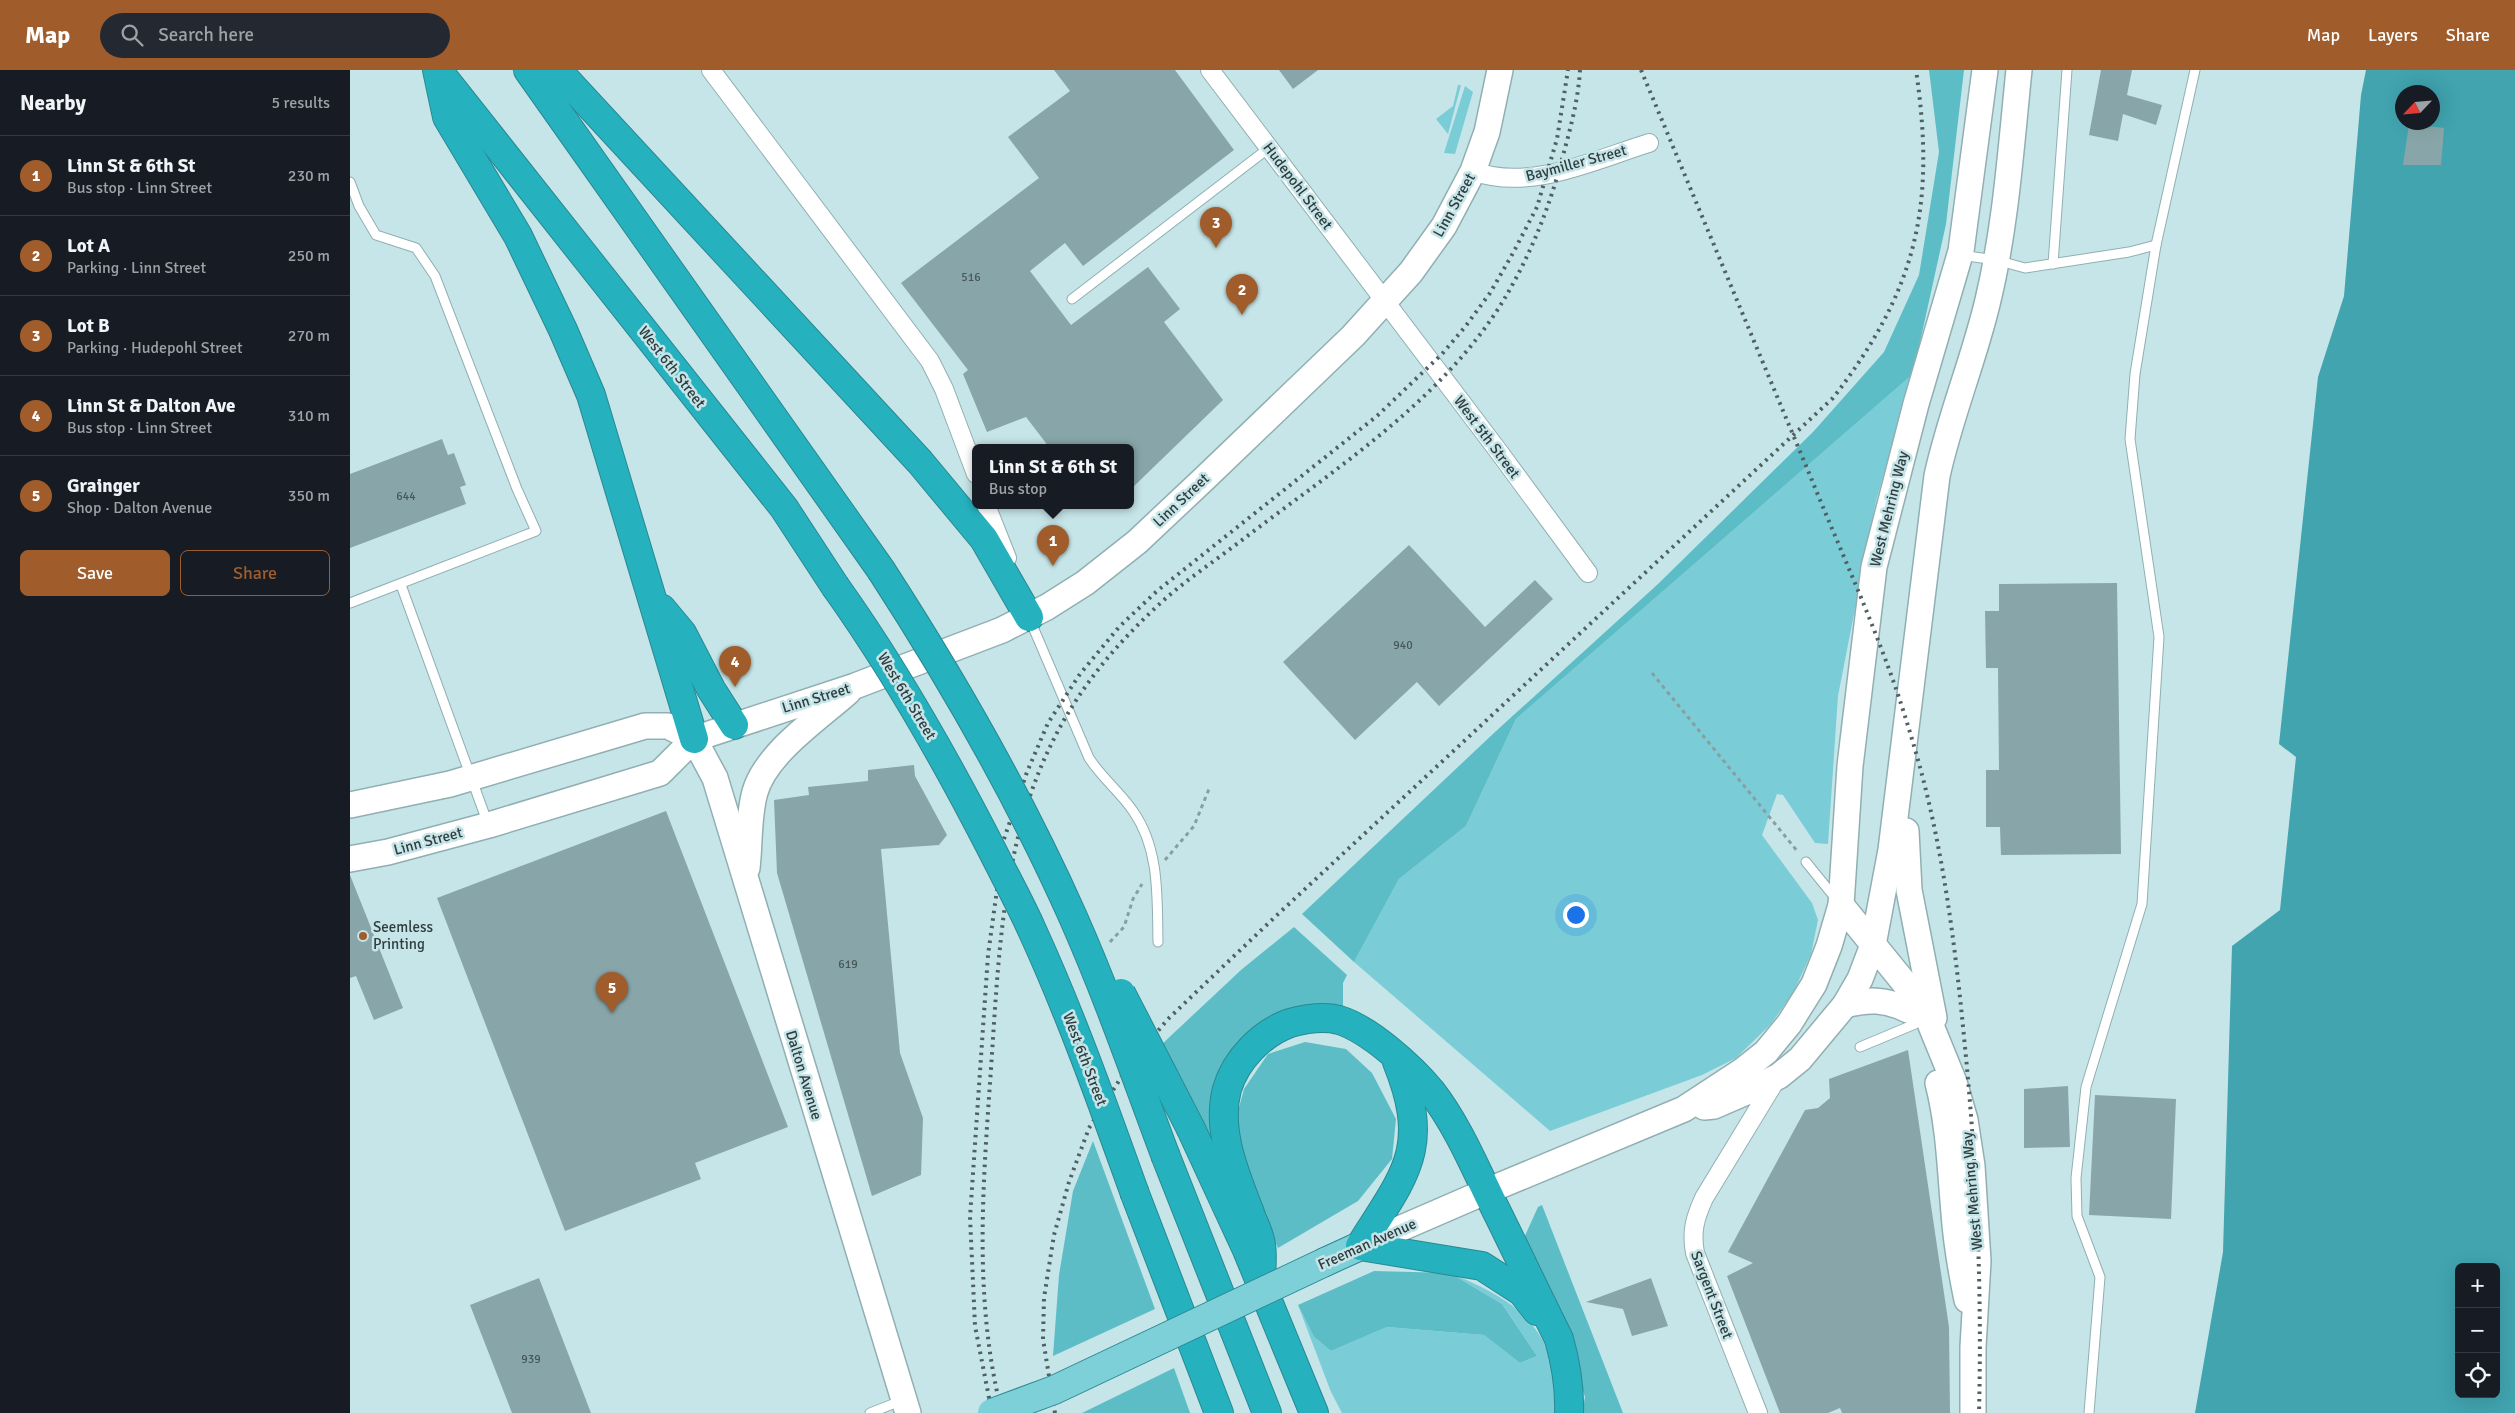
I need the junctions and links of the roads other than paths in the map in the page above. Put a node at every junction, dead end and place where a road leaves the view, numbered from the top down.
1 (438, 70) edge
2 (528, 70) edge
3 (557, 70) edge
4 (711, 70) edge
5 (1210, 70) edge
6 (1500, 70) edge
7 (1985, 70) edge
8 (2019, 70) edge
9 (2067, 70) edge
10 (2195, 70) edge
11 (1649, 143) dead end
12 (1270, 148) junction
13 (1473, 171) junction
14 (350, 182) edge
15 (2156, 245) junction
16 (1960, 255) junction
17 (1996, 260) junction
18 (2053, 264) junction
19 (1072, 299) dead end
20 (1386, 302) junction
21 (972, 463) edge
22 (988, 509) edge
23 (1588, 572) dead end
24 (401, 585) junction
25 (653, 599) junction
26 (350, 603) edge
27 (1029, 617) junction
28 (855, 686) junction
29 (734, 725) junction
30 (694, 739) junction
31 (1903, 753) junction
32 (473, 777) junction
33 (350, 805) edge
34 (489, 825) junction
35 (350, 859) edge
36 (1806, 862) road end
37 (746, 878) junction
38 (1842, 906) junction
39 (1073, 918) junction
40 (1158, 942) dead end
41 (1873, 945) junction
42 (1889, 965) junction
43 (1845, 1005) junction
44 (1911, 1017) junction
45 (1860, 1047) dead end
46 (1940, 1048) junction
47 (1395, 1056) junction
48 (1779, 1076) junction
49 (1684, 1109) junction
50 (1487, 1190) junction
51 (1360, 1246) junction
52 (1261, 1282) junction
53 (1559, 1339) junction
54 (1973, 1347) junction
55 (1054, 1390) junction
56 (905, 1407) edge
57 (1317, 1408) edge
58 (870, 1413) edge
59 (992, 1413) edge
60 (1016, 1413) edge
61 (1218, 1413) edge
62 (1267, 1413) edge
63 (1569, 1413) edge
64 (1758, 1413) edge
65 (1973, 1413) edge
66 (2090, 1413) edge

1 - 25 highway
1 - 61 highway, West 6th Street, bridge
2 - 39 highway, bridge
3 - 27 highway
4 - 21 street
5 - 12 street, Hudepohl Street
6 - 13 main road, Linn Street
7 - 16 main road, West Mehring Way
8 - 17 main road
9 - 18 lane
10 - 15 lane
11 - 13 street, Baymiller Street
12 - 19 lane
12 - 20 street, Hudepohl Street
13 - 20 main road, Linn Street
14 - 24 lane
15 - 18 lane
15 - 66 lane
16 - 17 lane
16 - 38 main road, West Mehring Way
17 - 18 lane
17 - 31 main road
20 - 23 street, West 5th Street
20 - 27 main road, Linn Street
22 - 27 street
24 - 26 lane
24 - 32 lane
25 - 29 highway
25 - 30 highway
27 - 28 main road, Linn Street
27 - 40 lane
28 - 29 main road, Linn Street
28 - 37 main road
29 - 30 main road, Linn Street
30 - 32 main road
30 - 34 main road, Linn Street
30 - 37 main road, Dalton Avenue
31 - 41 main road
31 - 46 main road
32 - 33 main road
32 - 34 lane
34 - 35 main road, Linn Street
36 - 38 lane
37 - 56 main road, Dalton Avenue
38 - 41 main road, West Mehring Way
38 - 49 main road, Freeman Avenue
39 - 52 highway, bridge
39 - 62 highway, bridge
41 - 42 main road, West Mehring Way
41 - 43 main road, Freeman Avenue
42 - 44 main road, West Mehring Way
42 - 46 main road, West Mehring Way
43 - 44 main road
43 - 48 main road, Freeman Avenue
44 - 45 lane
44 - 54 main road, West Mehring Way
46 - 54 main road, West Mehring Way
47 - 50 highway
47 - 51 highway
47 - 52 highway
48 - 49 main road, Freeman Avenue
48 - 64 street, Sargent Street
49 - 50 main road, Freeman Avenue
50 - 51 main road, Freeman Avenue
50 - 53 highway
51 - 53 highway
51 - 55 main road, Freeman Avenue, bridge
52 - 57 highway
53 - 63 highway
54 - 65 main road, West Mehring Way
55 - 59 main road, Freeman Avenue, bridge
55 - 60 main road, Freeman Avenue, bridge
56 - 58 lane

